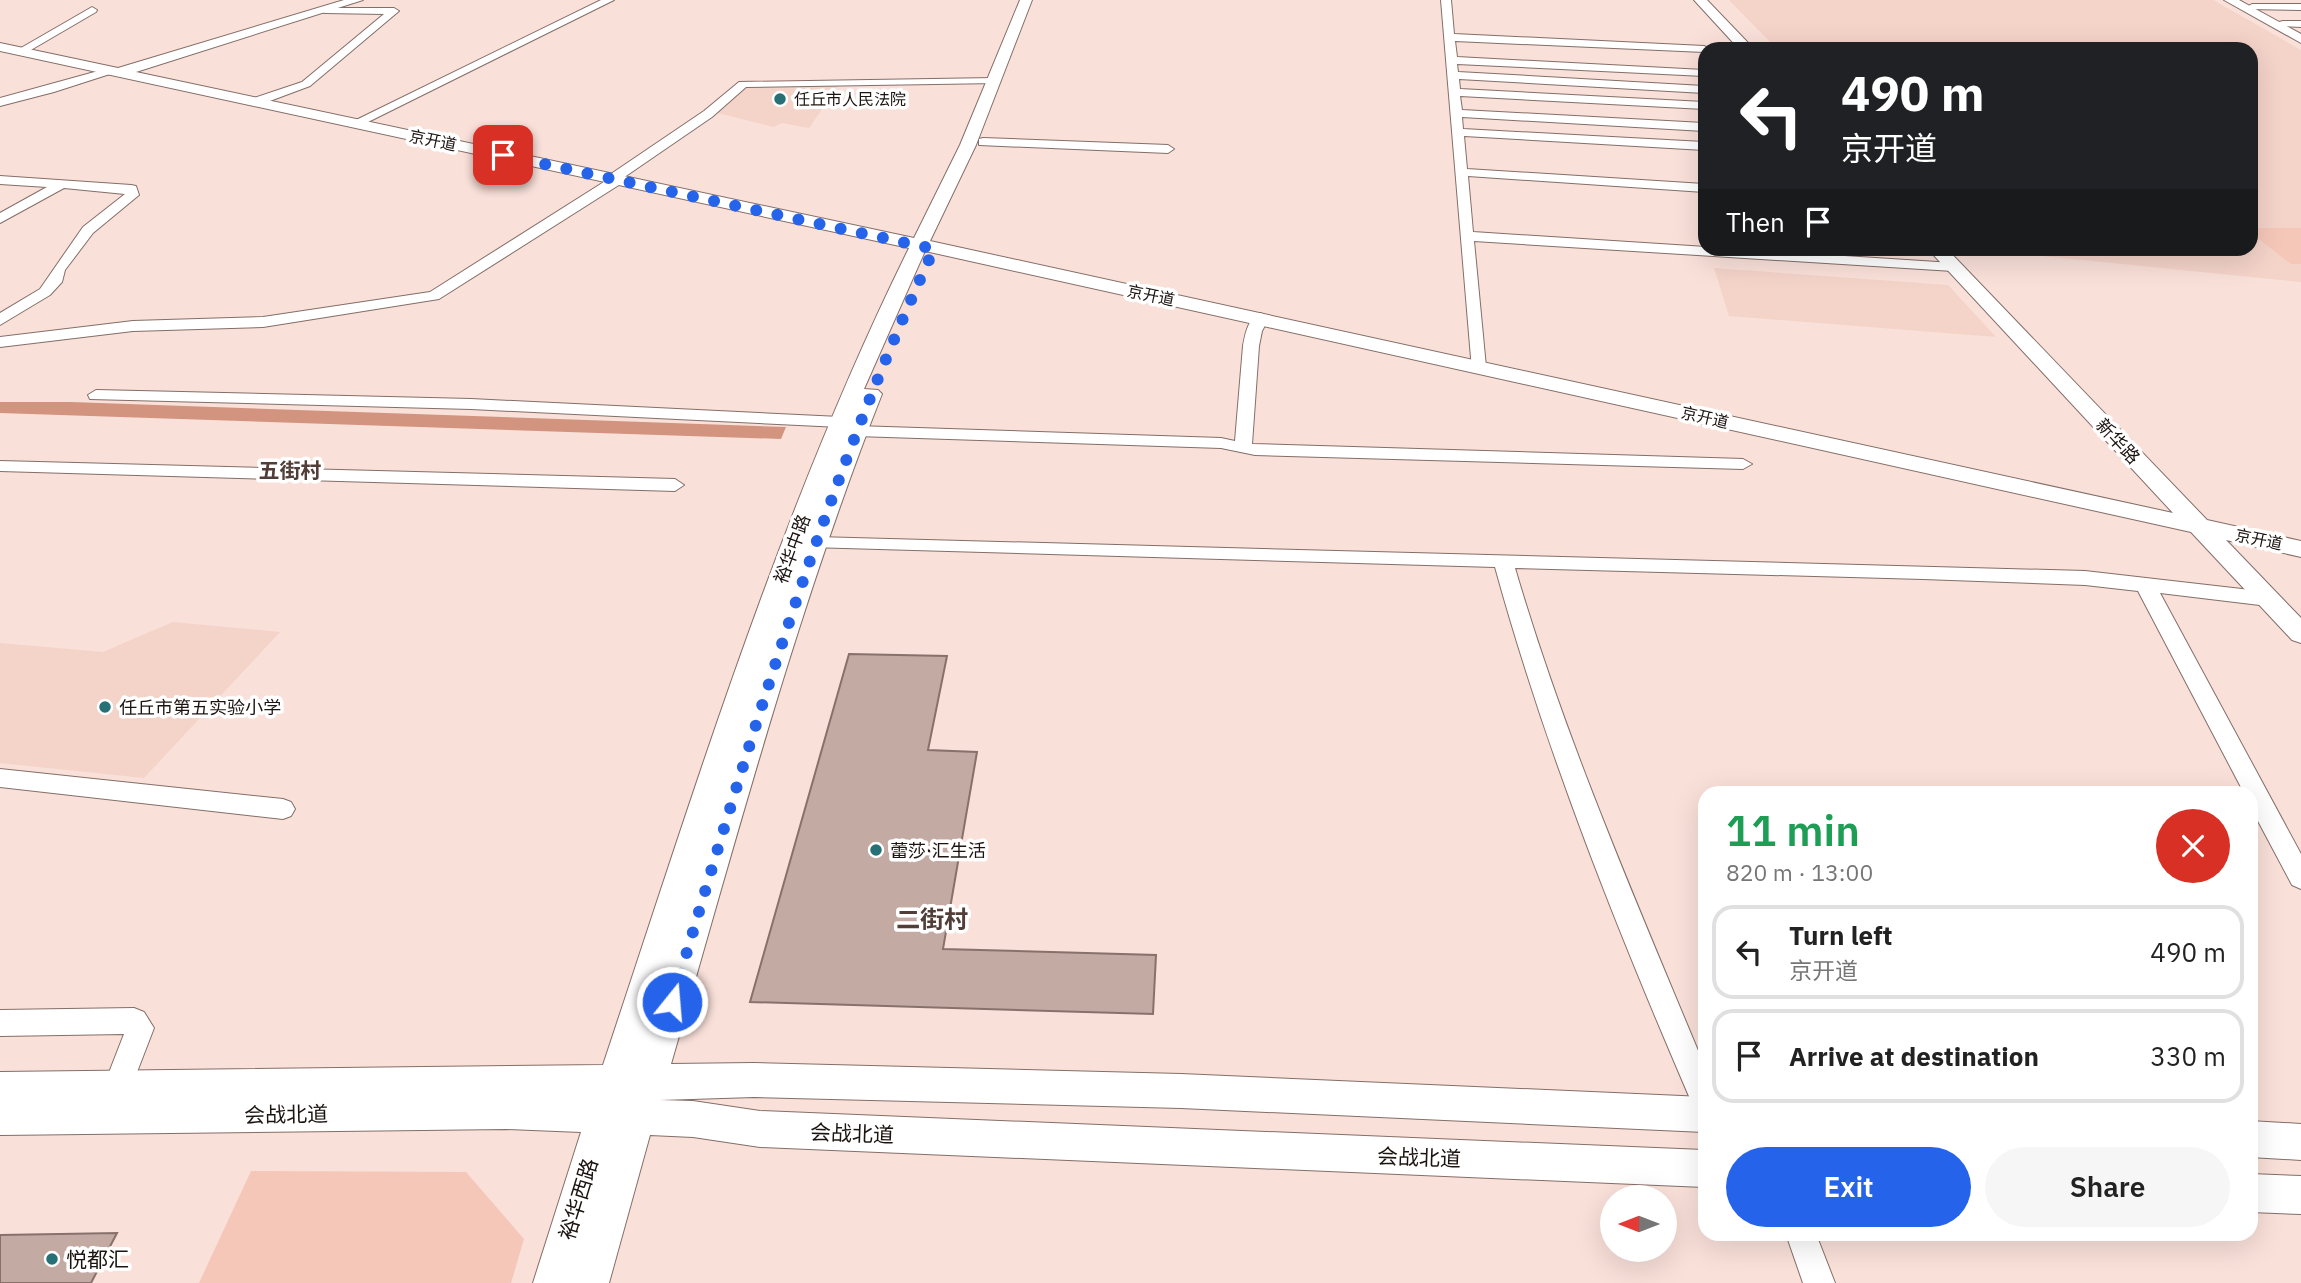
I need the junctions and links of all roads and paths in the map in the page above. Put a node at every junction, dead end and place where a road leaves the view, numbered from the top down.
1 (357, 0) edge
2 (610, 0) edge
3 (1026, 0) edge
4 (1037, 0) edge
5 (1446, 0) edge
6 (1700, 0) edge
7 (2230, 0) edge
8 (2238, 0) edge
9 (2301, 7) edge
10 (2252, 8) junction
11 (92, 10) dead end
12 (325, 10) junction
13 (2283, 24) junction
14 (2301, 24) edge
15 (1449, 37) junction
16 (2301, 37) edge
17 (1740, 42) edge
18 (0, 47) edge
19 (1698, 49) edge
20 (20, 52) junction
21 (1451, 60) junction
22 (114, 71) junction
23 (1698, 73) edge
24 (1452, 75) junction
25 (994, 81) junction
26 (1698, 89) edge
27 (1454, 92) junction
28 (21, 98) junction
29 (255, 102) junction
30 (0, 103) edge
31 (1698, 105) edge
32 (0, 110) edge
33 (1455, 113) junction
34 (356, 123) junction
35 (1698, 127) edge
36 (1457, 132) junction
37 (983, 142) junction
38 (1698, 146) edge
39 (1168, 149) dead end
40 (1460, 172) junction
41 (615, 179) junction
42 (0, 180) edge
43 (59, 186) junction
44 (1698, 188) edge
45 (0, 219) edge
46 (1466, 236) junction
47 (926, 248) junction
48 (1698, 251) edge
49 (1780, 256) edge
50 (1943, 256) edge
51 (1953, 267) junction
52 (1261, 318) junction
53 (0, 320) edge
54 (0, 342) edge
55 (1478, 367) junction
56 (96, 395) dead end
57 (848, 426) junction
58 (1243, 447) junction
59 (1743, 464) dead end
60 (0, 466) edge
61 (675, 485) dead end
62 (2199, 526) junction
63 (816, 543) junction
64 (2301, 549) edge
65 (1503, 561) junction
66 (2146, 585) junction
67 (2268, 599) junction
68 (2301, 634) edge
69 (0, 778) edge
70 (2252, 786) edge
71 (2258, 797) edge
72 (283, 809) dead end
73 (2301, 878) edge
74 (0, 1023) edge
75 (1698, 1083) edge
76 (117, 1088) junction
77 (0, 1089) edge
78 (626, 1099) junction
79 (1698, 1115) edge
80 (0, 1117) edge
81 (2258, 1139) edge
82 (2301, 1142) edge
83 (1698, 1169) edge
84 (2258, 1193) edge
85 (2301, 1195) edge
86 (1803, 1241) edge
87 (553, 1283) edge
88 (589, 1283) edge
89 (1818, 1283) edge

1 - 12 main road
2 - 34 street
3 - 25 main road, 裕华中路
4 - 37 main road, 裕华中路
5 - 15 street
6 - 17 main road
7 - 16 main road
8 - 10 main road
9 - 10 street
10 - 13 main road
11 - 20 street
12 - 22 main road
12 - 29 street
13 - 14 street
13 - 16 main road
15 - 19 street
15 - 21 street
18 - 20 main road, 京开道
20 - 22 main road, 京开道
21 - 23 street
21 - 24 street
22 - 28 street
22 - 29 main road, 京开道
24 - 26 street
24 - 27 street
25 - 41 street
25 - 47 main road, 裕华中路
27 - 31 street
27 - 33 street
28 - 30 street
28 - 32 street
29 - 34 main road, 京开道
33 - 35 street
33 - 36 street
34 - 41 main road, 京开道
36 - 38 street
36 - 40 street
37 - 39 street
37 - 47 main road, 裕华中路
40 - 44 street
40 - 46 street
41 - 47 main road, 京开道
41 - 54 street
42 - 43 street
43 - 45 street
43 - 53 street
46 - 48 street
46 - 55 street
47 - 52 main road, 京开道
47 - 57 main road, 裕华中路
49 - 51 street
50 - 51 main road, 新华路
51 - 62 main road, 新华路
52 - 55 main road, 京开道
52 - 58 street
55 - 62 main road, 京开道
56 - 57 street
57 - 58 street
57 - 63 main road, 裕华中路
57 - 78 main road, 裕华中路
58 - 59 street
60 - 61 street
62 - 64 main road, 京开道
62 - 67 main road, 新华路
63 - 65 street
63 - 78 main road, 裕华中路
65 - 66 street
65 - 75 street
66 - 67 street
66 - 70 street
67 - 68 main road, 新华路
69 - 72 street
71 - 73 street
74 - 76 street
76 - 77 main road, 会战北道
76 - 78 main road, 会战北道
78 - 79 main road, 会战北道
78 - 80 main road, 会战北道
78 - 83 main road, 会战北道
78 - 87 main road, 裕华西路
78 - 88 main road, 裕华西路
81 - 82 main road
84 - 85 main road
86 - 89 street

